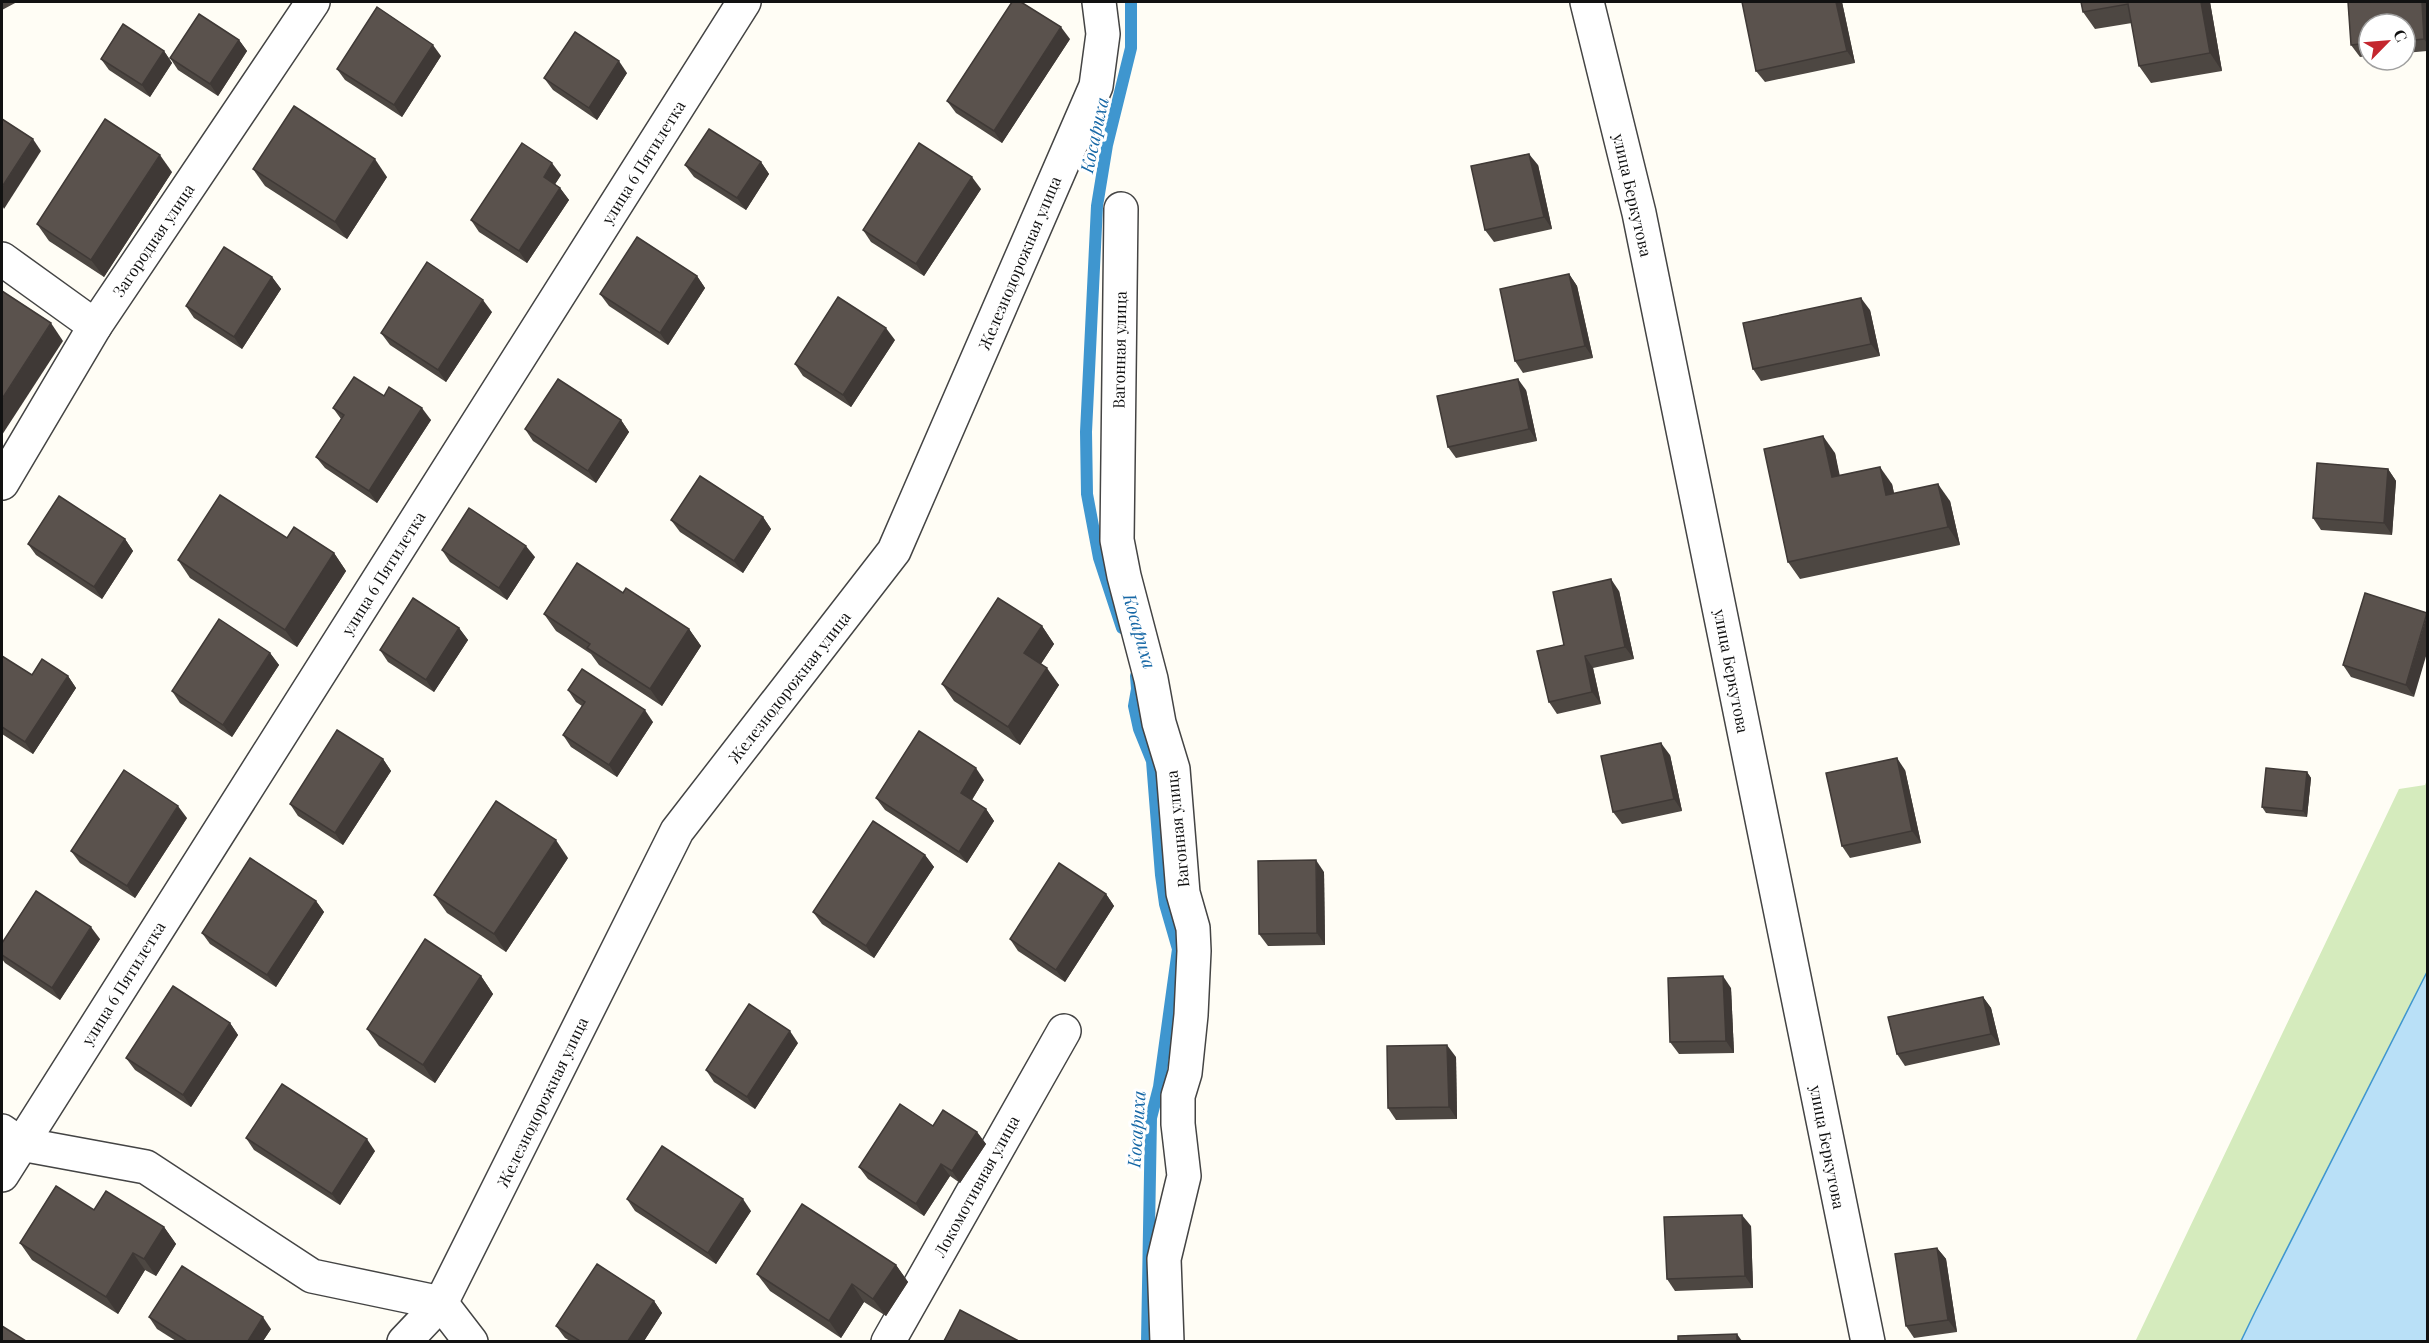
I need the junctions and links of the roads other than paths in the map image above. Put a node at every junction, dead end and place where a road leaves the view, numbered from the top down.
1 (313, 2) edge
2 (744, 2) edge
3 (1099, 2) edge
4 (1587, 2) edge
5 (1121, 209) dead end
6 (2, 258) edge
7 (95, 326) junction
8 (2, 483) edge
9 (1064, 1031) dead end
10 (11, 1137) edge
11 (2, 1175) edge
12 (441, 1304) junction
13 (404, 1341) edge
14 (471, 1341) edge
15 (888, 1341) edge
16 (1167, 1341) edge
17 (1868, 1341) edge

1 - 7 street, Загородная улица
2 - 10 street, улица 6 Пятилетка
3 - 12 street, Железнодорожная улица
4 - 17 street, улица Беркутова
5 - 16 street, Вагонная улица
6 - 7 street
7 - 8 street, Загородная улица
9 - 15 street, Локомотивная улица
10 - 11 street, улица 6 Пятилетка
10 - 12 street
12 - 13 street, Железнодорожная улица
12 - 14 street

